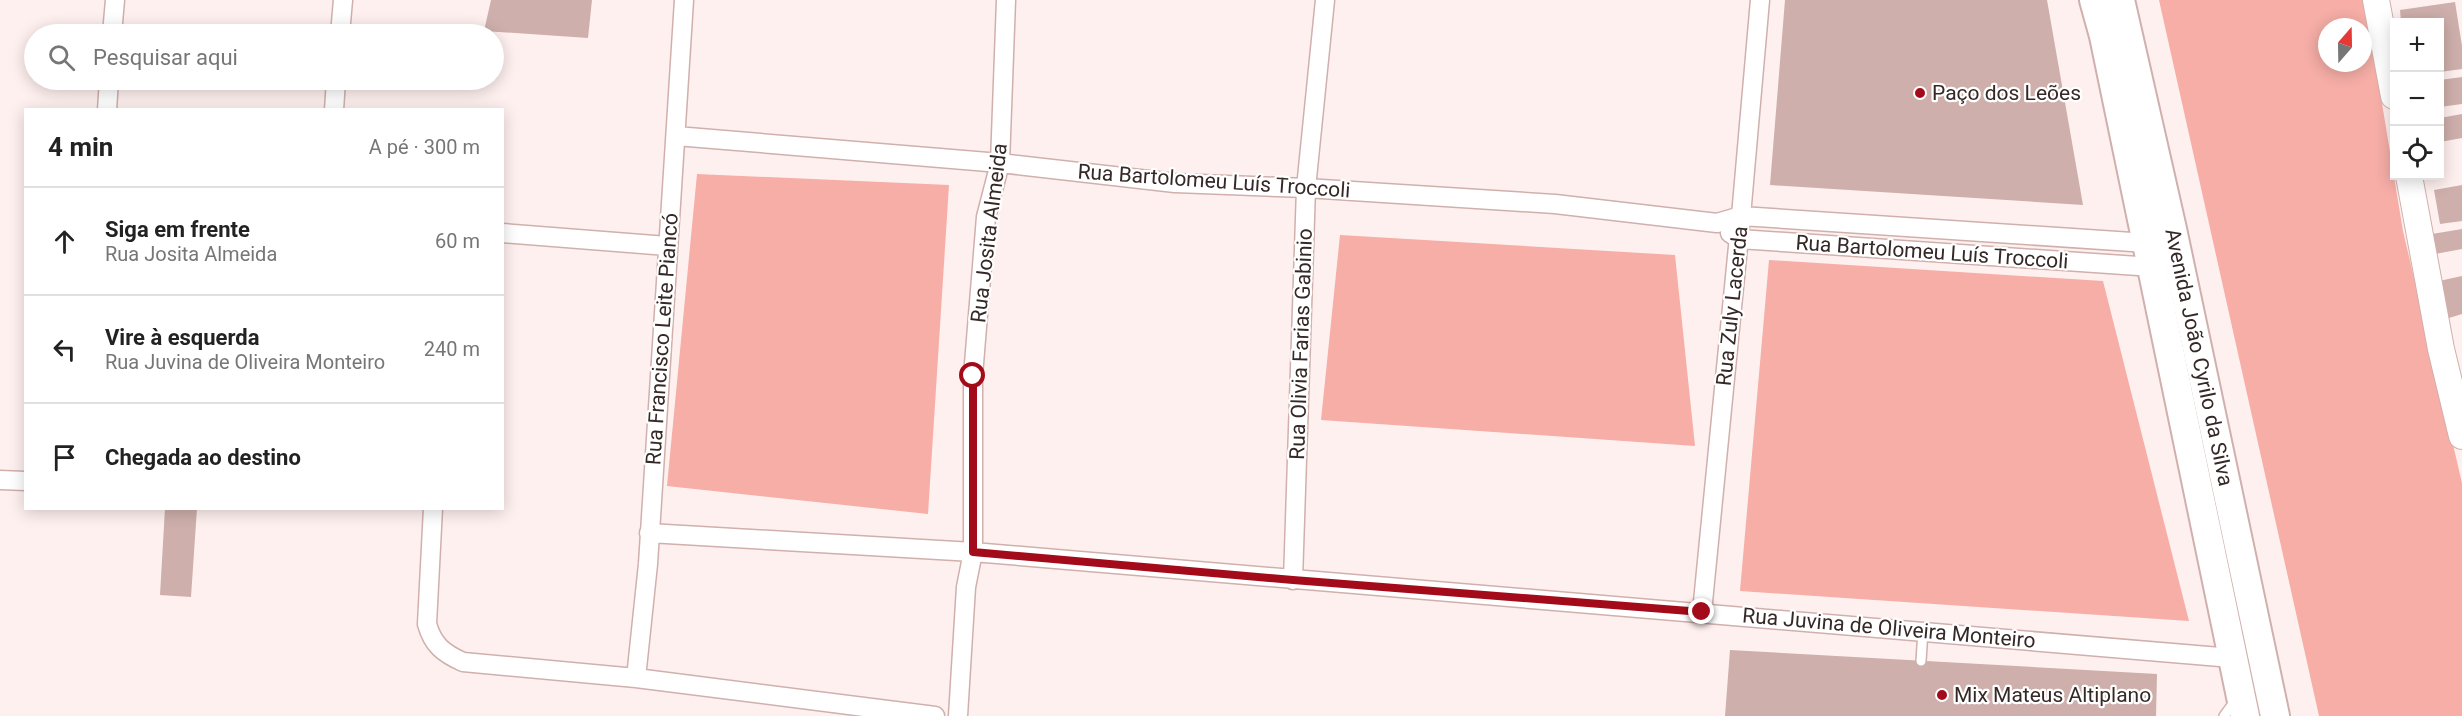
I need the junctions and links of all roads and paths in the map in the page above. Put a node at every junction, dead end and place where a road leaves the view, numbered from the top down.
1 (115, 0) edge
2 (343, 0) edge
3 (684, 0) edge
4 (1006, 0) edge
5 (1325, 0) edge
6 (1760, 0) edge
7 (2094, 0) edge
8 (2120, 0) edge
9 (2376, 0) edge
10 (113, 24) edge
11 (341, 24) edge
12 (2390, 75) edge
13 (108, 90) edge
14 (335, 90) edge
15 (107, 108) edge
16 (334, 108) edge
17 (676, 136) junction
18 (1000, 164) junction
19 (2410, 180) edge
20 (1306, 188) junction
21 (1741, 216) junction
22 (1717, 223) junction
23 (504, 233) edge
24 (1739, 239) junction
25 (667, 246) junction
26 (2150, 255) junction
27 (2462, 436) edge
28 (0, 480) edge
29 (24, 481) edge
30 (433, 510) edge
31 (649, 532) junction
32 (973, 552) junction
33 (1293, 580) junction
34 (1702, 612) junction
35 (1923, 631) junction
36 (2232, 658) junction
37 (1921, 661) dead end
38 (636, 678) junction
39 (2237, 709) edge
40 (935, 716) edge
41 (958, 716) edge
42 (2275, 716) edge

1 - 10 street
2 - 11 street
3 - 17 street, Rua Francisco Leite Piancó
4 - 18 street, Rua Josita Almeida
5 - 20 street, Rua Olivia Farias Gabinio
6 - 21 street, Rua Zuly Lacerda
7 - 26 main road, Avenida João Cyrilo da Silva
8 - 42 main road, Avenida João Cyrilo da Silva
9 - 12 main road
13 - 15 street
14 - 16 street
17 - 18 street, Rua Bartolomeu Luís Troccoli
17 - 25 street, Rua Francisco Leite Piancó
18 - 20 street, Rua Bartolomeu Luís Troccoli
18 - 32 street, Rua Josita Almeida
19 - 27 main road
20 - 22 street, Rua Bartolomeu Luís Troccoli
20 - 33 street, Rua Olivia Farias Gabinio
21 - 22 street, Rua Bartolomeu Luís Troccoli
21 - 24 street, Rua Zuly Lacerda
21 - 26 street, Rua Bartolomeu Luís Troccoli
22 - 24 street, Rua Bartolomeu Luís Troccoli
23 - 25 street
24 - 26 street, Rua Bartolomeu Luís Troccoli
24 - 34 street, Rua Zuly Lacerda
25 - 31 street, Rua Francisco Leite Piancó
26 - 36 main road, Avenida João Cyrilo da Silva
28 - 29 street
30 - 38 street
31 - 32 street, Rua Juvina de Oliveira Monteiro
31 - 38 street, Rua Francisco Leite Piancó
32 - 33 street, Rua Juvina de Oliveira Monteiro
32 - 41 street, Rua Josita Almeida
33 - 34 street, Rua Juvina de Oliveira Monteiro
34 - 35 street, Rua Juvina de Oliveira Monteiro
35 - 36 street, Rua Juvina de Oliveira Monteiro
35 - 37 lane
36 - 39 main road, Avenida João Cyrilo da Silva
38 - 40 street

